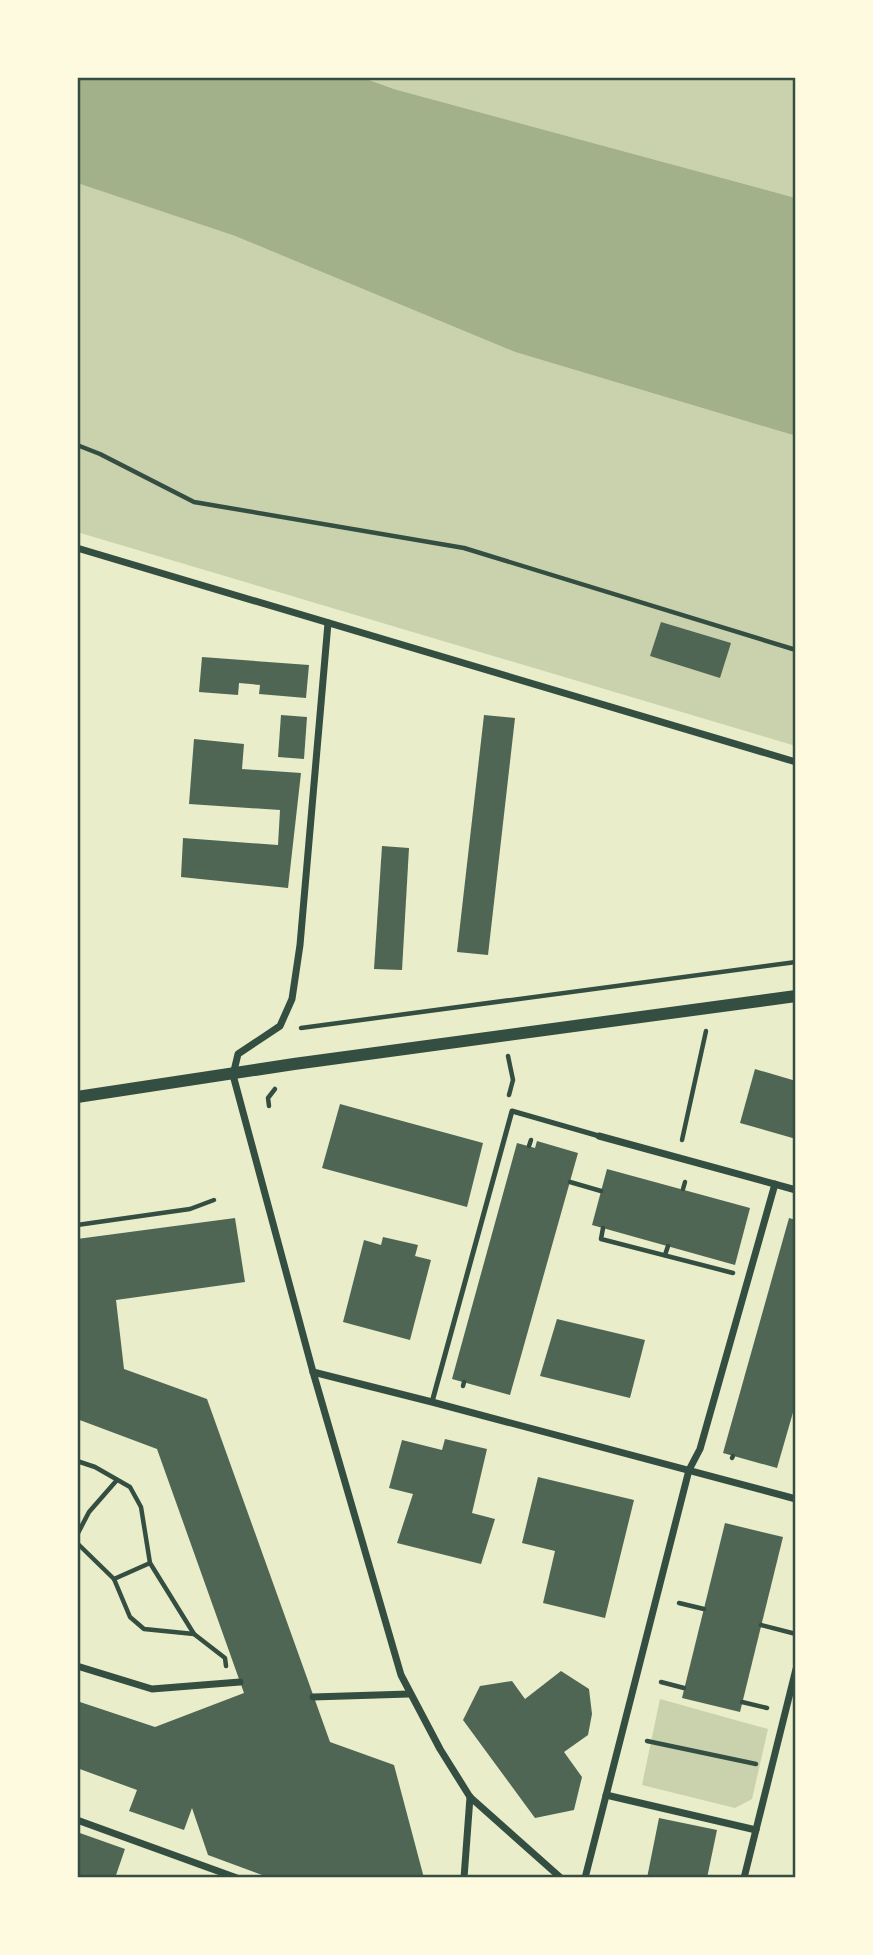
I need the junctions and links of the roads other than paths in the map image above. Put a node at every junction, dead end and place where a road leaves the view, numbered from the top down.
1 (77, 548) edge
2 (328, 623) junction
3 (796, 761) edge
4 (796, 996) edge
5 (233, 1075) junction
6 (77, 1097) edge
7 (599, 1136) joint
8 (775, 1184) junction
9 (796, 1190) edge
10 (313, 1372) junction
11 (432, 1402) junction
12 (689, 1470) junction
13 (796, 1499) edge
14 (77, 1666) edge
15 (796, 1669) edge
16 (240, 1682) dead end
17 (409, 1694) junction
18 (313, 1697) dead end
19 (606, 1795) junction
20 (470, 1797) junction
21 (77, 1820) edge
22 (756, 1830) junction
23 (237, 1878) edge
24 (464, 1878) edge
25 (561, 1878) edge
26 (585, 1878) edge
27 (744, 1878) edge

1 - 2 street
2 - 3 street
2 - 5 street
4 - 5 street
5 - 6 street
5 - 10 street
7 - 8 street
7 - 11 lane
8 - 9 street
8 - 12 street
10 - 11 street
10 - 17 street
11 - 12 street
12 - 13 street
12 - 19 street
14 - 16 street
15 - 22 street
17 - 18 street
17 - 20 street
19 - 22 street
19 - 26 street
20 - 24 street
20 - 25 street
21 - 23 street
22 - 27 street

